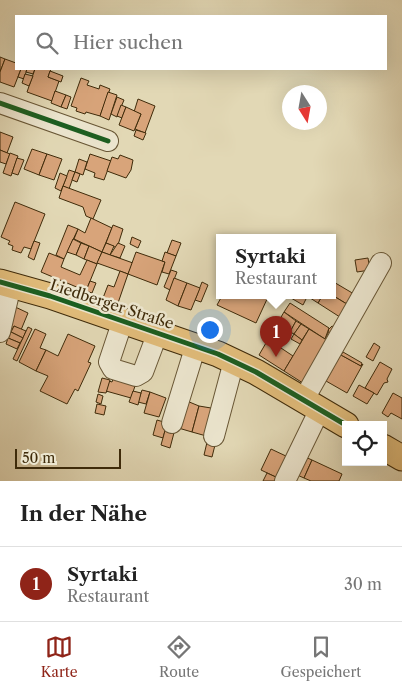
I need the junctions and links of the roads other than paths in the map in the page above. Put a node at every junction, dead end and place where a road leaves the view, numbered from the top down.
1 (0, 103) edge
2 (108, 141) dead end
3 (381, 263) dead end
4 (5, 283) edge
5 (123, 320) junction
6 (0, 332) edge
7 (158, 332) junction
8 (193, 344) junction
9 (234, 361) junction
10 (312, 404) junction
11 (168, 420) dead end
12 (342, 423) edge
13 (214, 436) dead end
14 (387, 449) edge
15 (402, 458) edge
16 (285, 481) edge

1 - 2 street
3 - 10 street
4 - 5 main road, Liedberger Straße
4 - 6 street
5 - 7 main road, Liedberger Straße
5 - 7 street
7 - 8 main road, Liedberger Straße
8 - 9 main road, Liedberger Straße
8 - 11 street
9 - 10 main road, Liedberger Straße
9 - 13 street
10 - 12 main road, Liedberger Straße
10 - 16 street
14 - 15 main road

